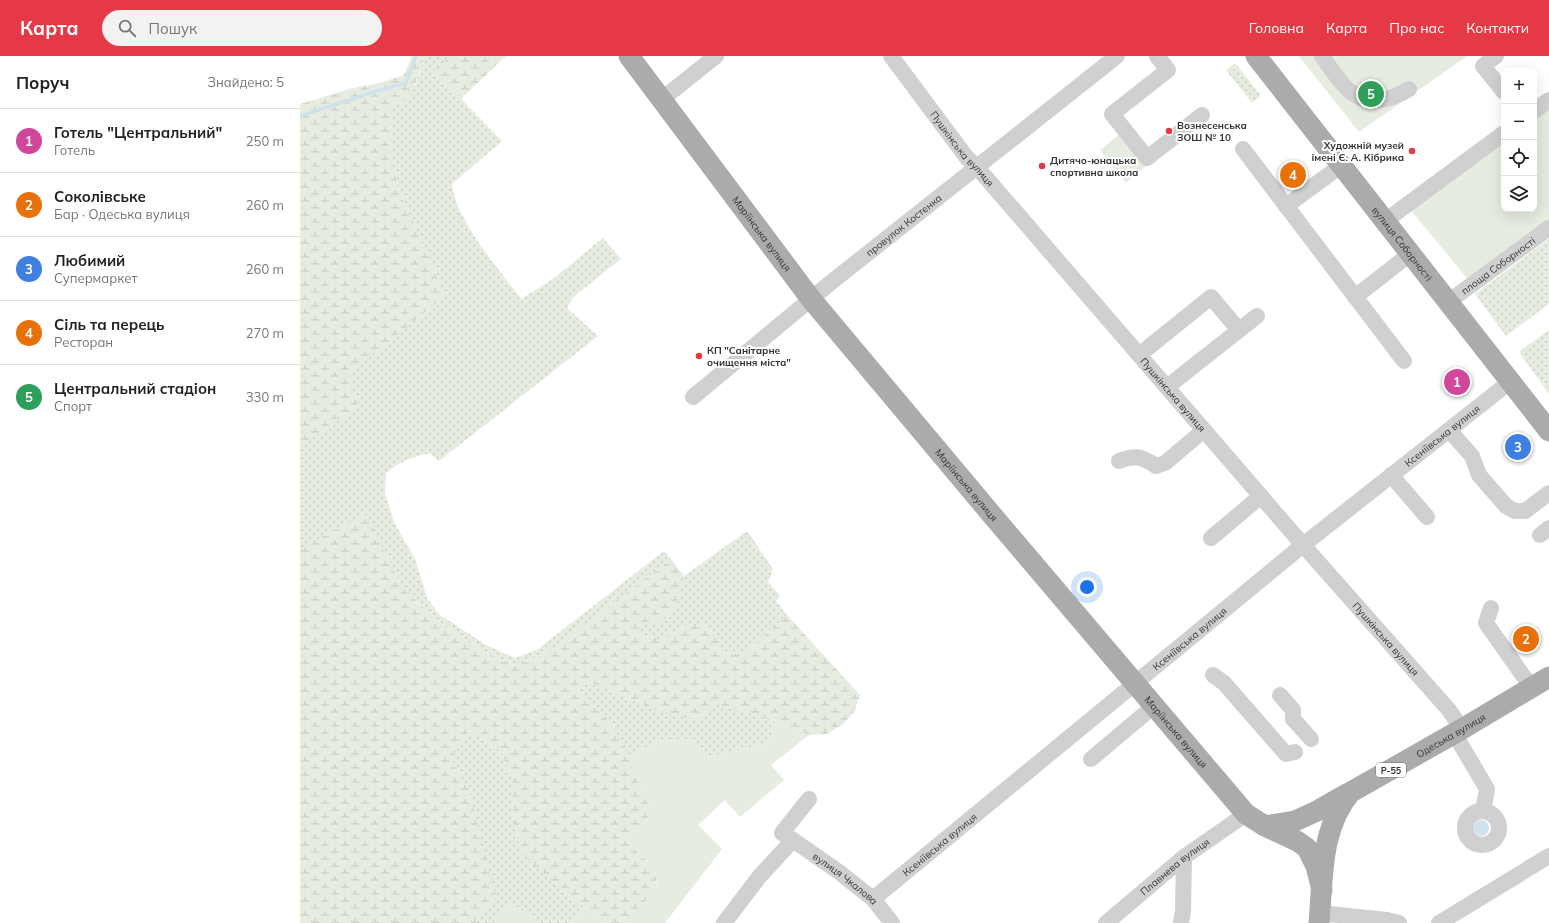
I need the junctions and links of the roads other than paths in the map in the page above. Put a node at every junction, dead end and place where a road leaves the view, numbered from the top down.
1 (629, 56) edge
2 (716, 56) edge
3 (891, 56) edge
4 (1117, 56) edge
5 (1158, 56) edge
6 (1256, 56) edge
7 (1322, 56) edge
8 (1496, 56) edge
9 (1501, 88) edge
10 (1409, 89) dead end
11 (661, 100) junction
12 (1549, 100) edge
13 (1537, 109) edge
14 (1202, 115) dead end
15 (1501, 135) edge
16 (1243, 149) dead end
17 (976, 166) junction
18 (1342, 166) junction
19 (1286, 206) junction
20 (1385, 221) junction
21 (1549, 228) edge
22 (1410, 254) junction
23 (1355, 297) junction
24 (811, 299) junction
25 (1448, 302) junction
26 (1257, 316) dead end
27 (1239, 330) junction
28 (1140, 355) junction
29 (1404, 361) dead end
30 (1511, 382) junction
31 (1167, 387) junction
32 (693, 397) dead end
33 (1545, 419) edge
34 (1204, 430) junction
35 (1449, 430) junction
36 (1119, 461) dead end
37 (1391, 476) junction
38 (1549, 493) edge
39 (1261, 496) junction
40 (1427, 517) dead end
41 (1211, 538) dead end
42 (1303, 545) junction
43 (1491, 608) dead end
44 (1213, 675) dead end
45 (1544, 681) edge
46 (1135, 684) junction
47 (1280, 695) dead end
48 (1154, 706) junction
49 (1458, 731) junction
50 (1311, 739) dead end
51 (1294, 752) dead end
52 (1091, 759) dead end
53 (1351, 792) junction
54 (809, 799) dead end
55 (1483, 811) dead end
56 (1246, 814) junction
57 (1264, 826) junction
58 (793, 840) junction
59 (1549, 856) edge
60 (1184, 857) junction
61 (1322, 890) junction
62 (873, 900) junction
63 (1319, 918) edge
64 (724, 923) edge
65 (892, 923) edge
66 (1106, 923) edge
67 (1181, 923) edge
68 (1399, 923) edge
69 (1439, 923) edge

1 - 11 main road, Маріїнська вулиця
2 - 11 street
3 - 17 street, Пушкінська вулиця
4 - 17 street, провулок Костенка
5 - 14 street
6 - 18 main road, вулиця Соборності
7 - 10 street
8 - 9 street
11 - 24 main road, Маріїнська вулиця
12 - 13 street
15 - 20 street
16 - 19 street
17 - 24 street, провулок Костенка
17 - 28 street, Пушкінська вулиця
18 - 19 street
18 - 20 main road, вулиця Соборності
19 - 23 street
20 - 22 main road, вулиця Соборності
21 - 25 street, площа Соборності
22 - 23 street
22 - 25 main road, вулиця Соборності
23 - 29 street
24 - 32 street, провулок Костенка
24 - 46 main road, Маріїнська вулиця
25 - 30 main road, вулиця Соборності
26 - 27 street
27 - 28 street
27 - 31 street
28 - 31 street, Пушкінська вулиця
30 - 33 main road, вулиця Соборності
30 - 35 street, Ксеніївська вулиця
31 - 34 street, Пушкінська вулиця
34 - 36 street
34 - 39 street, Пушкінська вулиця
35 - 37 street, Ксеніївська вулиця
35 - 38 street
37 - 40 street
37 - 42 street, Ксеніївська вулиця
39 - 41 street
39 - 42 street, Пушкінська вулиця
42 - 46 street, Ксеніївська вулиця
42 - 49 street, Пушкінська вулиця
43 - 45 street
44 - 51 street
45 - 49 main road, Одеська вулиця / Р-55
46 - 48 main road, Маріїнська вулиця
46 - 62 street, Ксеніївська вулиця
47 - 50 street
48 - 52 street
48 - 56 main road, Маріїнська вулиця
49 - 53 main road, Одеська вулиця / Р-55
49 - 55 street, Пушкінська вулиця
53 - 57 main road, Одеська вулиця
53 - 61 main road, Одеська вулиця / Р-55
54 - 58 street
56 - 57 main road, Маріїнська вулиця
56 - 60 street, Плавнева вулиця
57 - 61 main road, Маріїнська вулиця
58 - 62 street, вулиця Чкалова
58 - 64 street
59 - 69 street
60 - 66 street, Плавнева вулиця
60 - 67 street
61 - 63 main road, Одеська вулиця / Р-55
62 - 65 street, вулиця Чкалова
63 - 68 street

